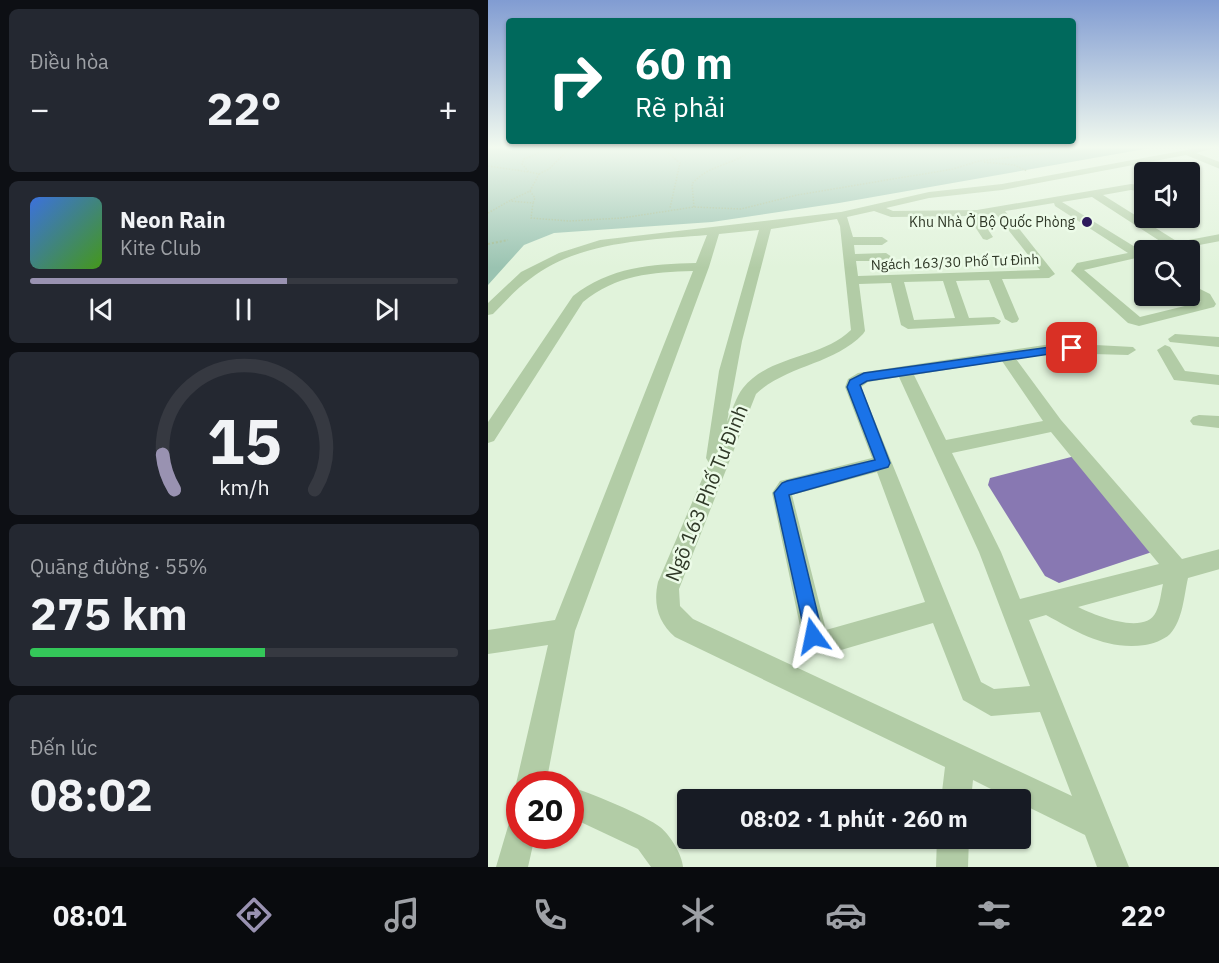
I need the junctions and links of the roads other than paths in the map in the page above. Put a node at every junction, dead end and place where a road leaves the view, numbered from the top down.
1 (992, 187) edge
2 (1128, 187) edge
3 (1093, 193) junction
4 (1059, 204) dead end
5 (879, 209) junction
6 (998, 210) junction
7 (972, 214) junction
8 (766, 226) junction
9 (714, 232) junction
10 (845, 235) junction
11 (987, 237) dead end
12 (1220, 237) edge
13 (1167, 240) edge
14 (882, 241) dead end
15 (1200, 241) edge
16 (1134, 250) edge
17 (886, 257) dead end
18 (1134, 258) edge
19 (703, 267) junction
20 (994, 276) junction
21 (948, 277) junction
22 (897, 279) junction
23 (852, 280) junction
24 (1200, 294) edge
25 (1200, 305) edge
26 (1198, 306) edge
27 (488, 311) edge
28 (1012, 319) dead end
29 (994, 321) dead end
30 (964, 322) junction
31 (1219, 343) edge
32 (1128, 350) dead end
33 (1005, 355) junction
34 (905, 372) junction
35 (727, 378) junction
36 (765, 378) junction
37 (1220, 380) edge
38 (1199, 421) dead end
39 (1220, 422) edge
40 (1055, 425) junction
41 (488, 436) edge
42 (941, 448) junction
43 (883, 463) junction
44 (714, 471) junction
45 (1220, 559) edge
46 (1178, 570) junction
47 (1048, 604) junction
48 (940, 609) junction
49 (1014, 612) junction
50 (563, 631) junction
51 (488, 642) edge
52 (1048, 698) junction
53 (960, 758) junction
54 (534, 771) edge
55 (957, 789) edge
56 (584, 805) edge
57 (1097, 824) junction
58 (516, 849) edge
59 (953, 849) edge
60 (512, 867) edge
61 (667, 867) edge
62 (952, 867) edge
63 (1112, 867) edge

1 - 5 street
2 - 3 street
3 - 6 street
3 - 13 street
4 - 16 street
5 - 7 street
5 - 10 street
6 - 7 street
6 - 20 street, Ngách 163/30 Phố Tư Đình
7 - 11 street
8 - 9 street
8 - 10 street
8 - 35 street
9 - 19 street
9 - 27 street
10 - 14 street
10 - 17 street
10 - 23 street, Ngõ 163 Phố Tư Đình
12 - 15 street
18 - 26 street
19 - 41 street
19 - 50 street
20 - 21 street, Ngách 163/30 Phố Tư Đình
20 - 28 street
21 - 22 street, Ngách 163/30 Phố Tư Đình
21 - 30 street
22 - 23 street, Ngách 163/30 Phố Tư Đình
22 - 30 street
23 - 36 street, Ngõ 163 Phố Tư Đình
24 - 25 street
29 - 30 street
31 - 37 street
32 - 33 street
33 - 34 street
33 - 40 street
34 - 42 street
34 - 43 street
35 - 36 street
35 - 44 street
36 - 44 street, Ngõ 163 Phố Tư Đình
38 - 39 street
40 - 42 street
40 - 46 street
42 - 49 street
43 - 48 street
43 - 48 street
44 - 53 street, Ngõ 163 Phố Tư Đình
45 - 46 street
46 - 47 street
46 - 47 street
47 - 49 street
48 - 52 street
49 - 52 street
50 - 51 street
50 - 54 street
52 - 57 street
53 - 55 street
53 - 57 street, Ngõ 163 Phố Tư Đình
56 - 61 street
57 - 63 street
58 - 60 street
59 - 62 street

